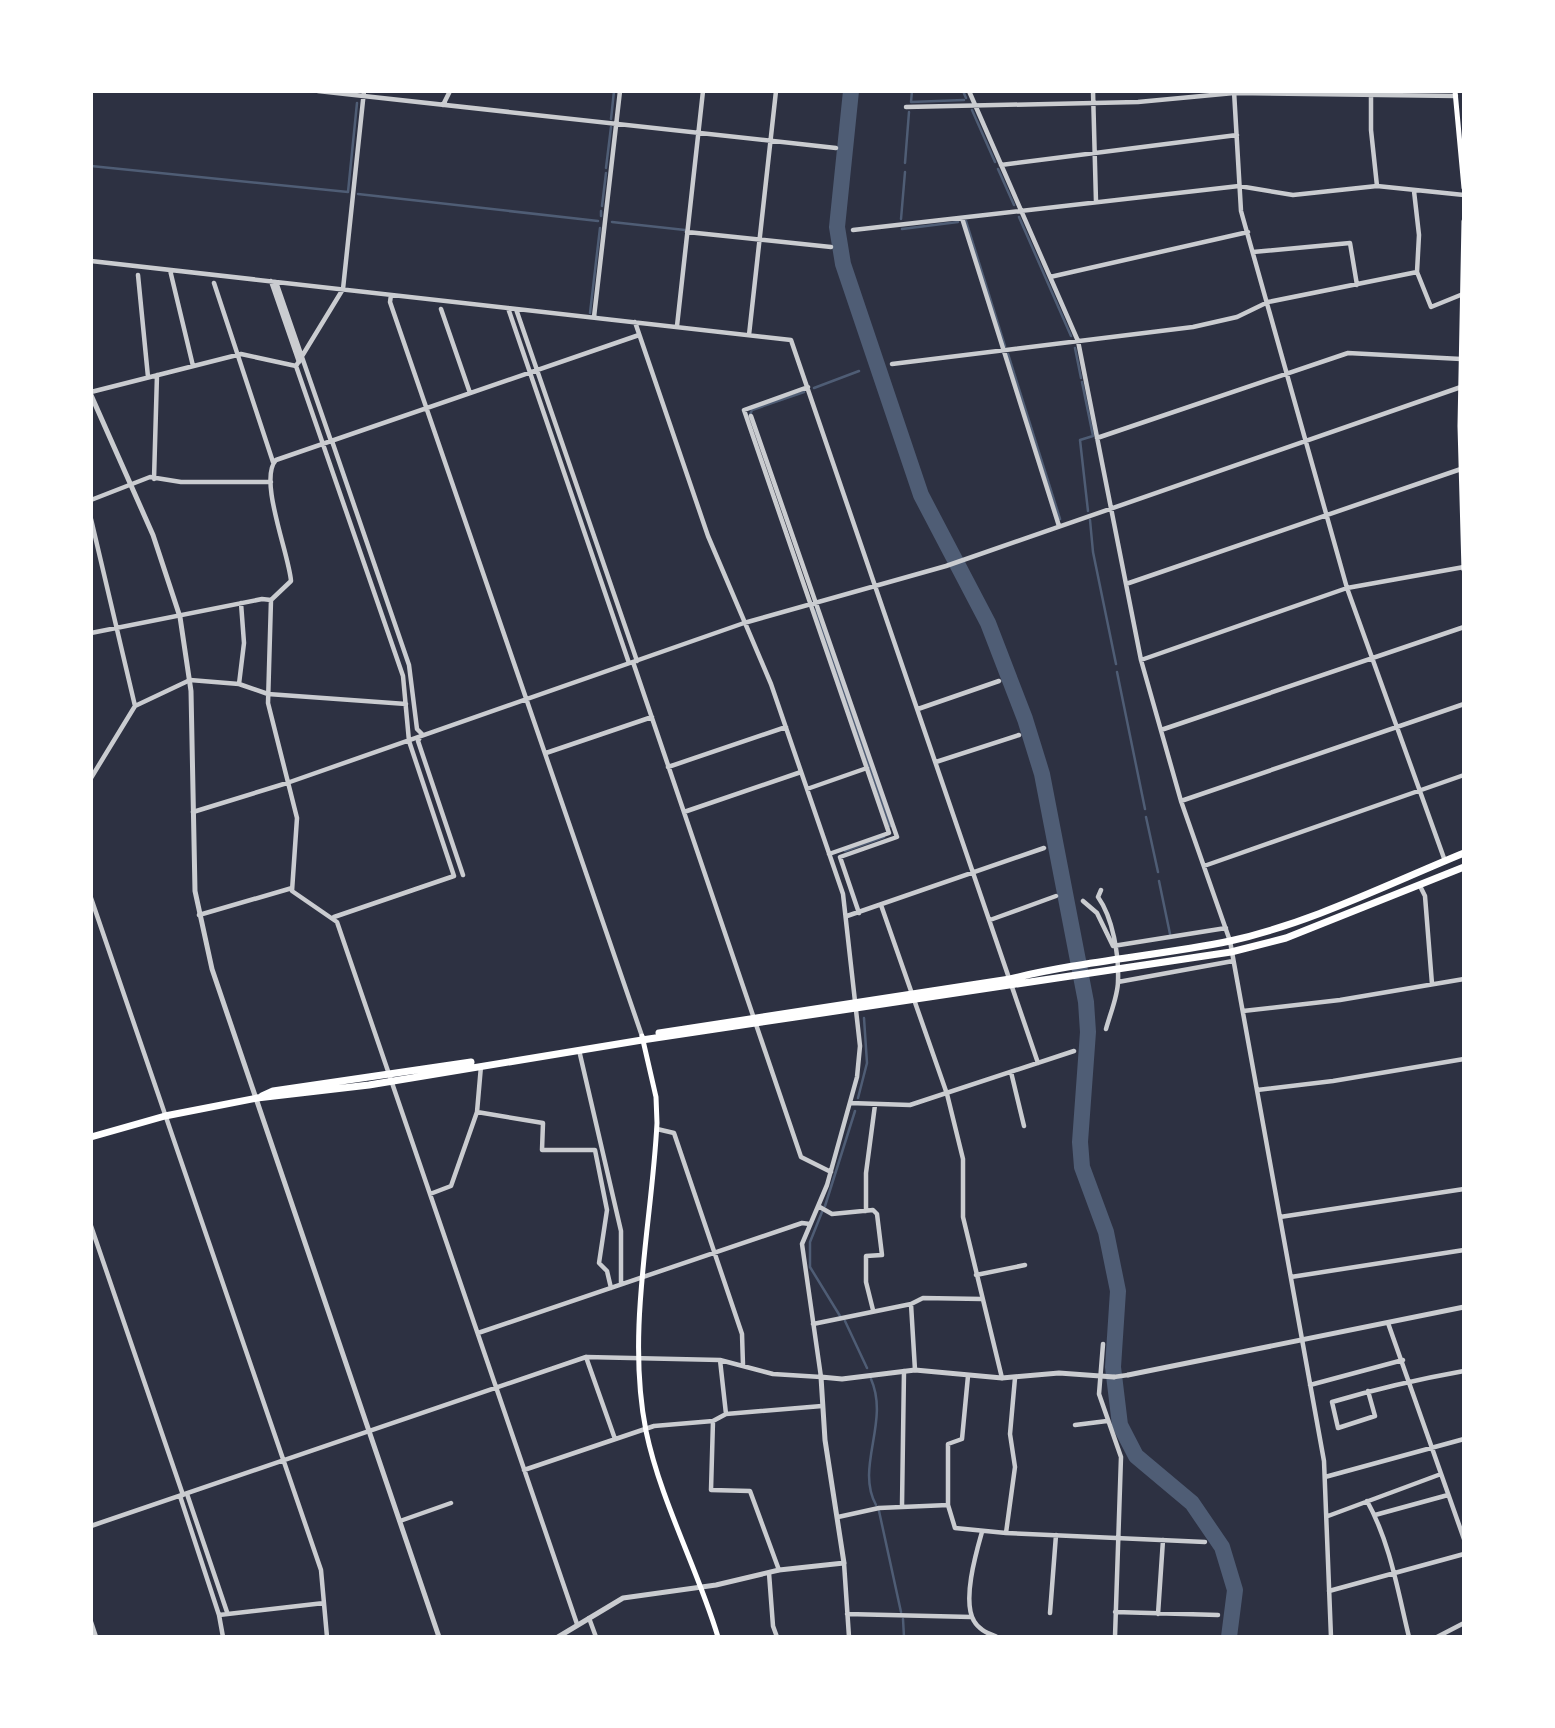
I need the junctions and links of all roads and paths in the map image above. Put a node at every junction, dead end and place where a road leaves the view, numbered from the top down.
1 (318, 91) edge
2 (450, 91) edge
3 (620, 91) edge
4 (703, 91) edge
5 (776, 91) edge
6 (969, 91) edge
7 (1093, 91) edge
8 (1234, 92) edge
9 (1361, 93) edge
10 (363, 94) edge
11 (1455, 94) edge
12 (1371, 95) junction
13 (1093, 101) junction
14 (974, 104) junction
15 (443, 105) junction
16 (906, 107) dead end
17 (616, 123) junction
18 (698, 132) junction
19 (1237, 135) junction
20 (770, 140) junction
21 (836, 148) dead end
22 (1095, 153) junction
23 (1000, 165) junction
24 (1238, 186) junction
25 (1377, 186) junction
26 (1464, 188) edge
27 (1415, 191) junction
28 (1464, 195) edge
29 (1096, 202) junction
30 (1020, 211) junction
31 (961, 218) junction
32 (1464, 221) edge
33 (853, 230) dead end
34 (687, 232) junction
35 (1248, 232) junction
36 (760, 239) junction
37 (831, 247) dead end
38 (1253, 251) junction
39 (91, 261) edge
40 (170, 271) junction
41 (1417, 272) junction
42 (138, 275) dead end
43 (1049, 277) junction
44 (214, 283) dead end
45 (274, 283) junction
46 (1464, 284) edge
47 (1357, 285) junction
48 (342, 291) junction
49 (1463, 294) edge
50 (391, 296) junction
51 (1268, 302) junction
52 (441, 309) dead end
53 (508, 309) junction
54 (516, 310) junction
55 (594, 317) junction
56 (636, 324) junction
57 (677, 327) junction
58 (640, 335) junction
59 (749, 335) junction
60 (1077, 341) junction
61 (1004, 350) junction
62 (237, 355) junction
63 (1462, 359) edge
64 (299, 362) junction
65 (892, 364) dead end
66 (193, 366) junction
67 (537, 370) junction
68 (1463, 371) edge
69 (530, 372) junction
70 (1288, 373) junction
71 (157, 375) junction
72 (148, 377) junction
73 (808, 387) junction
74 (1461, 387) junction
75 (91, 393) edge
76 (470, 393) junction
77 (428, 408) junction
78 (751, 416) dead end
79 (1462, 426) edge
80 (1097, 438) junction
81 (1306, 439) junction
82 (332, 441) junction
83 (323, 443) junction
84 (273, 462) junction
85 (1462, 464) edge
86 (155, 479) junction
87 (271, 482) junction
88 (130, 484) junction
89 (91, 499) edge
90 (1111, 507) junction
91 (1327, 515) junction
92 (91, 519) edge
93 (1059, 526) junction
94 (1464, 568) edge
95 (1126, 584) junction
96 (876, 585) junction
97 (1347, 588) junction
98 (271, 600) junction
99 (241, 603) junction
100 (814, 603) junction
101 (180, 617) junction
102 (744, 622) junction
103 (1464, 627) edge
104 (116, 628) junction
105 (91, 633) edge
106 (1372, 658) junction
107 (1141, 660) junction
108 (633, 662) junction
109 (190, 680) junction
110 (999, 681) dead end
111 (239, 684) junction
112 (268, 694) junction
113 (527, 699) junction
114 (406, 704) junction
115 (1464, 704) edge
116 (135, 706) junction
117 (918, 709) junction
118 (652, 717) junction
119 (786, 727) junction
120 (1397, 727) junction
121 (1161, 730) junction
122 (1019, 734) dead end
123 (420, 737) junction
124 (409, 741) junction
125 (546, 753) junction
126 (936, 762) junction
127 (668, 767) junction
128 (867, 768) junction
129 (801, 772) junction
130 (1464, 775) edge
131 (91, 778) edge
132 (287, 783) junction
133 (807, 789) junction
134 (1420, 791) junction
135 (1181, 801) junction
136 (192, 812) junction
137 (684, 812) junction
138 (1044, 848) dead end
139 (1464, 853) edge
140 (829, 854) junction
141 (1444, 861) junction
142 (1204, 866) junction
143 (1464, 867) edge
144 (974, 872) junction
145 (463, 875) dead end
146 (1420, 886) junction
147 (292, 888) junction
148 (1101, 890) dead end
149 (1056, 896) dead end
150 (91, 898) edge
151 (1083, 901) dead end
152 (881, 905) junction
153 (859, 913) junction
154 (198, 915) junction
155 (847, 916) junction
156 (334, 917) junction
157 (990, 920) junction
158 (1226, 928) junction
159 (1230, 941) junction
160 (1114, 946) junction
161 (1231, 952) junction
162 (1233, 961) junction
163 (1464, 979) edge
164 (1118, 982) junction
165 (1012, 983) junction
166 (1432, 984) junction
167 (913, 997) junction
168 (856, 1006) junction
169 (1242, 1011) junction
170 (755, 1021) junction
171 (1106, 1029) dead end
172 (642, 1038) junction
173 (579, 1050) junction
174 (1074, 1051) dead end
175 (1464, 1059) edge
176 (1038, 1063) junction
177 (481, 1065) junction
178 (1011, 1072) junction
179 (390, 1077) junction
180 (1257, 1090) junction
181 (947, 1094) junction
182 (257, 1098) junction
183 (850, 1103) junction
184 (875, 1104) junction
185 (477, 1112) junction
186 (165, 1116) junction
187 (1024, 1126) dead end
188 (657, 1129) junction
189 (91, 1137) edge
190 (595, 1150) junction
191 (602, 1150) junction
192 (831, 1171) junction
193 (1464, 1189) edge
194 (430, 1194) junction
195 (818, 1206) junction
196 (866, 1211) junction
197 (1280, 1217) junction
198 (810, 1224) junction
199 (91, 1226) edge
200 (1464, 1250) edge
201 (716, 1252) junction
202 (1025, 1265) dead end
203 (976, 1275) junction
204 (644, 1277) junction
205 (1291, 1278) junction
206 (621, 1284) junction
207 (611, 1288) junction
208 (982, 1299) junction
209 (911, 1304) junction
210 (1464, 1307) edge
211 (873, 1310) junction
212 (1388, 1323) junction
213 (813, 1324) junction
214 (478, 1333) junction
215 (1303, 1339) junction
216 (1103, 1344) dead end
217 (586, 1357) junction
218 (639, 1357) junction
219 (720, 1360) junction
220 (1403, 1360) junction
221 (743, 1365) junction
222 (915, 1370) junction
223 (904, 1371) junction
224 (1464, 1371) edge
225 (1128, 1375) joint
226 (968, 1376) junction
227 (821, 1377) junction
228 (1100, 1377) junction
229 (1114, 1377) joint
230 (1002, 1378) junction
231 (1015, 1378) junction
232 (1411, 1381) junction
233 (1310, 1385) junction
234 (497, 1388) junction
235 (1368, 1391) junction
236 (822, 1406) junction
237 (726, 1414) junction
238 (713, 1421) junction
239 (1107, 1421) junction
240 (1075, 1426) dead end
241 (646, 1429) junction
242 (369, 1431) junction
243 (615, 1439) junction
244 (1464, 1439) edge
245 (1433, 1446) junction
246 (283, 1461) junction
247 (524, 1470) junction
248 (1441, 1474) junction
249 (1325, 1477) junction
250 (184, 1495) junction
251 (1448, 1495) junction
252 (1367, 1502) junction
253 (451, 1503) dead end
254 (902, 1505) junction
255 (947, 1505) junction
256 (1375, 1515) junction
257 (1328, 1516) junction
258 (838, 1517) junction
259 (400, 1521) junction
260 (91, 1526) edge
261 (982, 1532) junction
262 (1006, 1533) junction
263 (1056, 1535) junction
264 (1117, 1538) junction
265 (1464, 1538) edge
266 (1163, 1540) junction
267 (1205, 1542) dead end
268 (1464, 1554) edge
269 (844, 1563) junction
270 (779, 1570) junction
271 (769, 1573) junction
272 (1395, 1575) junction
273 (703, 1587) junction
274 (1329, 1591) junction
275 (324, 1603) junction
276 (227, 1612) junction
277 (1115, 1612) junction
278 (1050, 1613) dead end
279 (847, 1614) junction
280 (1158, 1614) junction
281 (219, 1615) junction
282 (1218, 1615) dead end
283 (588, 1617) junction
284 (971, 1617) junction
285 (91, 1622) edge
286 (1464, 1623) edge
287 (577, 1624) junction
288 (96, 1637) edge
289 (223, 1637) edge
290 (327, 1637) edge
291 (439, 1637) edge
292 (558, 1637) edge
293 (596, 1637) edge
294 (718, 1637) edge
295 (777, 1637) edge
296 (849, 1637) edge
297 (997, 1637) edge
298 (1115, 1637) edge
299 (1331, 1637) edge
300 (1409, 1637) edge
301 (1437, 1637) edge

1 - 10 street
2 - 15 street
3 - 17 street
4 - 18 street
5 - 20 street
6 - 14 street
7 - 13 street
8 - 9 street
8 - 13 street
8 - 19 street
9 - 12 street
10 - 15 street
10 - 48 street
11 - 12 street
11 - 26 main road
12 - 25 street
13 - 14 street
13 - 22 street
14 - 16 street
14 - 23 street
15 - 17 street
17 - 18 street
17 - 55 street
18 - 20 street
18 - 34 street
19 - 22 street
19 - 24 street
20 - 21 street
20 - 36 street
22 - 23 street
22 - 29 street
23 - 30 street
24 - 25 street
24 - 29 street
24 - 35 street
25 - 27 street
27 - 28 street
27 - 41 street
29 - 30 street
30 - 31 street
30 - 43 street
31 - 33 street
31 - 61 street
32 - 46 main road
34 - 36 street
34 - 57 street
35 - 38 street
35 - 43 street
36 - 37 street
36 - 59 street
38 - 47 street
38 - 51 street
39 - 40 street
40 - 45 street
40 - 66 street
41 - 47 street
41 - 49 street
42 - 72 street
43 - 60 street
44 - 62 street
45 - 48 street
45 - 64 street
46 - 49 main road
47 - 51 street
48 - 50 street
48 - 64 street
49 - 63 main road
50 - 53 street
50 - 77 street
51 - 60 street
51 - 70 street
52 - 76 street
53 - 54 street
53 - 69 street
54 - 55 street
54 - 67 street
55 - 56 street
56 - 57 street
56 - 58 street
57 - 59 street
58 - 67 street
58 - 102 street
59 - 73 street
60 - 61 street
60 - 80 street
61 - 65 street
61 - 93 street
62 - 64 street
62 - 66 street
62 - 84 street
63 - 68 main road
63 - 70 street
64 - 82 street
64 - 83 street
66 - 71 street
67 - 69 street
67 - 108 street
68 - 74 main road
69 - 76 street
69 - 108 street
70 - 80 street
70 - 81 street
71 - 72 street
71 - 86 street
72 - 75 street
73 - 96 street
73 - 100 street
74 - 79 main road
74 - 81 street
75 - 88 street
76 - 77 street
77 - 82 street
77 - 113 street
78 - 100 street
79 - 85 main road
80 - 90 street
81 - 90 street
81 - 91 street
82 - 83 street
82 - 123 street
83 - 84 street
83 - 114 street
84 - 87 street
85 - 91 street
85 - 94 main road
86 - 87 street
86 - 88 street
87 - 98 street
88 - 89 street
88 - 101 street
90 - 93 street
90 - 95 street
91 - 95 street
91 - 97 street
92 - 104 street
93 - 96 street
94 - 97 street
95 - 107 street
96 - 100 street
96 - 117 street
97 - 106 street
97 - 107 street
98 - 99 street
98 - 112 street
99 - 101 street
99 - 111 street
100 - 102 street
100 - 128 street
100 - 153 street
101 - 104 street
101 - 109 street
102 - 108 street
102 - 119 street
103 - 106 street
104 - 105 street
104 - 116 street
106 - 120 street
106 - 121 street
107 - 121 street
108 - 113 street
108 - 118 street
109 - 111 street
109 - 116 street
109 - 136 street
110 - 117 street
111 - 112 street
112 - 114 street
112 - 132 street
113 - 123 street
113 - 125 street
114 - 124 street
115 - 120 street
116 - 131 street
117 - 126 street
118 - 125 street
118 - 127 street
119 - 127 street
119 - 129 street
120 - 134 street
120 - 135 street
121 - 135 street
122 - 126 street
123 - 124 street
123 - 145 street
124 - 132 street
124 - 156 street
125 - 172 street
126 - 144 street
127 - 137 street
128 - 133 street
128 - 140 street
129 - 133 street
129 - 137 street
130 - 134 street
132 - 136 street
132 - 147 street
133 - 140 street
134 - 141 street
134 - 142 street
135 - 142 street
136 - 154 street
137 - 170 street
138 - 144 street
139 - 141 highway
140 - 155 street
141 - 159 highway
142 - 158 street
143 - 146 highway
144 - 152 street
144 - 157 street
146 - 161 highway
146 - 166 street
147 - 154 street
147 - 156 street
148 - 160 street
149 - 157 street
150 - 186 street
151 - 160 street
152 - 153 street
152 - 167 street
153 - 155 street
154 - 182 street
155 - 168 street
156 - 179 street
157 - 165 street
158 - 159 street
158 - 160 street
159 - 161 street
159 - 165 highway
160 - 164 street
161 - 162 street
161 - 165 highway
162 - 164 street
162 - 169 street
163 - 166 street
164 - 171 street
165 - 167 highway
165 - 176 street
166 - 169 street
167 - 168 highway
167 - 181 street
168 - 170 highway
168 - 183 street
169 - 180 street
170 - 172 highway
170 - 192 street
172 - 173 highway
172 - 179 highway
172 - 188 main road
173 - 177 highway
173 - 191 street
174 - 176 street
175 - 180 street
176 - 178 street
177 - 179 highway
177 - 185 street
178 - 181 street
178 - 187 street
179 - 182 highway
179 - 194 street
180 - 197 street
181 - 184 street
181 - 203 street
182 - 186 highway
182 - 242 street
183 - 184 street
183 - 192 street
184 - 196 street
185 - 190 street
185 - 194 street
186 - 189 highway
186 - 246 street
188 - 201 street
188 - 204 main road
190 - 191 street
190 - 207 street
191 - 206 street
192 - 195 street
193 - 197 street
194 - 214 street
195 - 196 street
195 - 198 street
196 - 211 street
197 - 205 street
198 - 201 street
198 - 213 street
199 - 250 street
200 - 205 street
201 - 204 street
201 - 221 street
202 - 203 street
203 - 208 street
204 - 206 street
204 - 218 main road
205 - 215 street
206 - 207 street
207 - 214 street
208 - 209 street
208 - 230 street
209 - 211 street
209 - 222 street
210 - 212 street
211 - 213 street
212 - 215 street
212 - 220 street
213 - 227 street
214 - 234 street
215 - 225 street
215 - 233 street
216 - 228 street
217 - 218 street
217 - 234 street
217 - 243 street
218 - 219 street
218 - 241 main road
219 - 221 street
219 - 237 street
220 - 232 street
220 - 233 street
221 - 227 street
222 - 223 street
222 - 226 street
223 - 227 street
223 - 254 street
224 - 232 street
225 - 229 street
226 - 230 street
226 - 255 street
227 - 236 street
228 - 229 street
228 - 231 street
228 - 239 street
230 - 231 street
231 - 262 street
232 - 235 street
232 - 245 street
233 - 249 street
234 - 242 street
234 - 247 street
235 - 235 street
236 - 237 street
236 - 258 street
237 - 238 street
238 - 241 street
238 - 270 street
239 - 240 street
239 - 264 street
241 - 243 street
241 - 273 main road
242 - 246 street
242 - 259 street
243 - 247 street
244 - 245 street
245 - 248 street
245 - 249 street
246 - 250 street
246 - 275 street
247 - 287 street
248 - 251 street
248 - 252 street
249 - 257 street
250 - 260 street
250 - 276 street
250 - 281 street
251 - 256 street
251 - 265 street
252 - 256 street
252 - 257 street
253 - 259 street
254 - 255 street
254 - 258 street
255 - 261 street
256 - 272 street
257 - 274 street
258 - 269 street
259 - 291 street
261 - 262 street
261 - 284 street
262 - 263 street
263 - 264 street
263 - 278 street
264 - 266 street
264 - 277 street
266 - 267 street
266 - 280 street
268 - 272 street
269 - 270 street
269 - 279 street
270 - 271 street
271 - 273 street
271 - 295 street
272 - 274 street
272 - 300 street
273 - 283 street
273 - 294 main road
274 - 299 street
275 - 276 street
275 - 290 street
276 - 281 street
277 - 280 street
277 - 298 street
279 - 284 street
279 - 296 street
280 - 282 street
281 - 289 street
283 - 287 street
283 - 293 street
284 - 297 street
285 - 288 street
286 - 301 street
287 - 292 street

